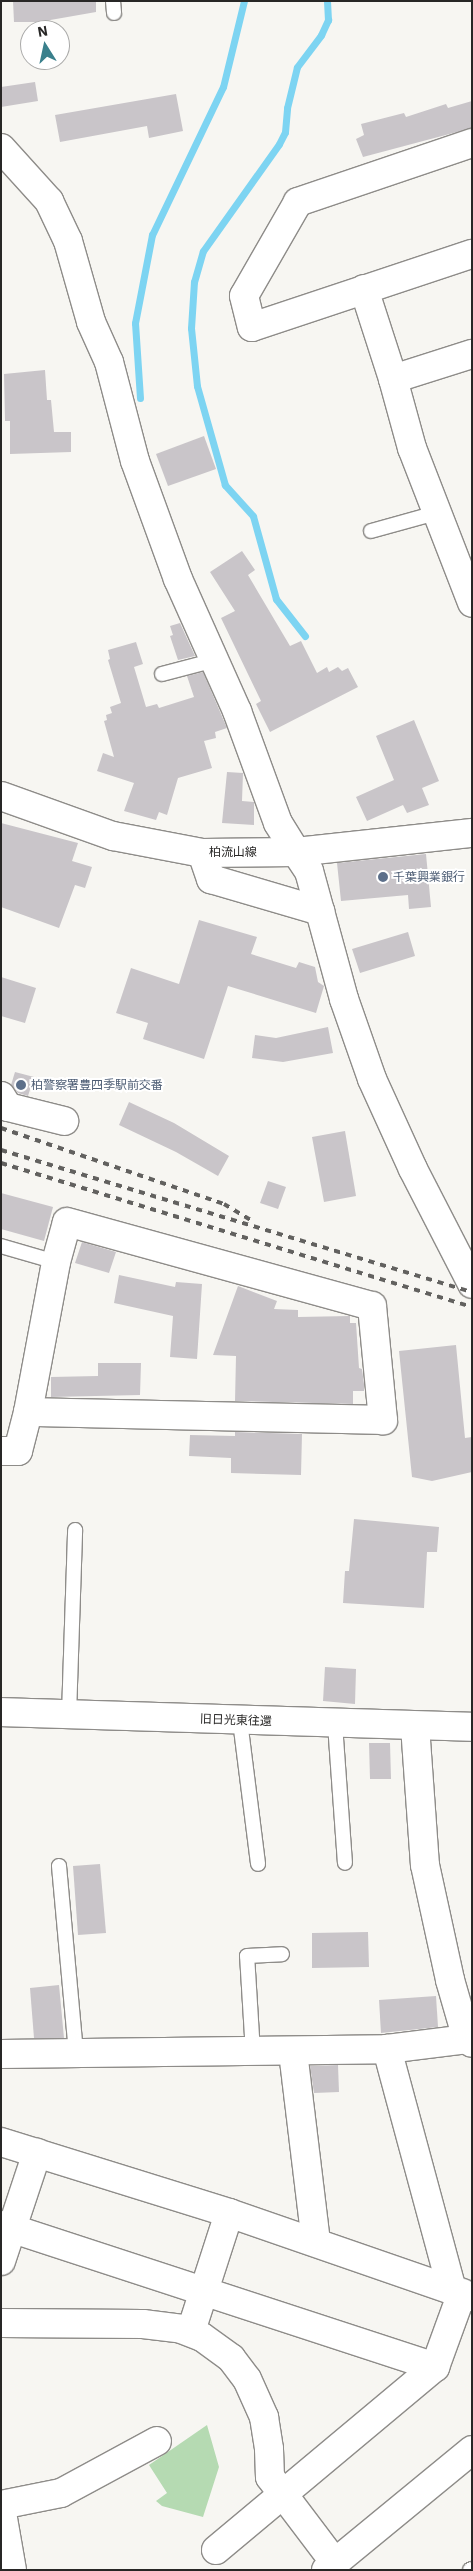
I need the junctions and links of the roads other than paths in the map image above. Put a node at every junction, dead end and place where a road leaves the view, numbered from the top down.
1 (472, 143) edge
2 (1, 148) edge
3 (472, 254) edge
4 (364, 289) junction
5 (472, 354) edge
6 (393, 378) junction
7 (436, 513) junction
8 (371, 531) dead end
9 (472, 603) edge
10 (215, 660) junction
11 (162, 674) dead end
12 (1, 796) edge
13 (472, 833) edge
14 (296, 852) junction
15 (202, 853) junction
16 (320, 911) junction
17 (1, 1096) edge
18 (64, 1121) dead end
19 (1, 1246) edge
20 (56, 1262) junction
21 (472, 1284) edge
22 (28, 1412) junction
23 (1, 1451) edge
24 (75, 1530) dead end
25 (1, 1712) edge
26 (69, 1715) junction
27 (240, 1721) junction
28 (335, 1724) junction
29 (415, 1726) junction
30 (472, 1728) edge
31 (345, 1863) dead end
32 (258, 1864) dead end
33 (59, 1866) dead end
34 (282, 1954) dead end
35 (470, 2041) edge
36 (387, 2050) junction
37 (293, 2052) junction
38 (253, 2053) junction
39 (1, 2054) edge
40 (76, 2054) junction
41 (1, 2142) edge
42 (37, 2153) junction
43 (229, 2213) junction
44 (7, 2227) edge
45 (316, 2242) junction
46 (1, 2261) edge
47 (204, 2292) junction
48 (462, 2293) edge
49 (1, 2323) edge
50 (191, 2331) junction
51 (435, 2367) junction
52 (157, 2441) dead end
53 (472, 2450) edge
54 (282, 2495) junction
55 (1, 2506) edge
56 (216, 2550) dead end
57 (330, 2566) edge
58 (12, 2570) edge

1 - 4 street
2 - 10 street
3 - 4 street
4 - 6 street
5 - 6 street
6 - 7 street
7 - 8 lane
7 - 9 street
10 - 11 lane
10 - 14 street
12 - 15 street, 柏流山線
13 - 14 street, 柏流山線
14 - 15 street, 柏流山線
14 - 16 street
15 - 16 street
16 - 21 street
17 - 18 street
19 - 20 lane
20 - 22 street
20 - 22 street
22 - 23 street
24 - 26 lane
25 - 26 street, 旧日光東往還
26 - 27 street, 旧日光東往還
27 - 28 street, 旧日光東往還
27 - 32 lane
28 - 29 street, 旧日光東往還
28 - 31 lane
29 - 30 street, 旧日光東往還
29 - 35 street
33 - 40 lane
34 - 38 lane
35 - 36 street
36 - 37 street
36 - 48 street
37 - 38 street
37 - 45 street
38 - 40 street
39 - 40 street
41 - 42 street
42 - 43 street
42 - 44 street
43 - 45 street
43 - 47 street
44 - 46 street
44 - 47 street
45 - 48 street
47 - 50 street
47 - 51 street
48 - 51 street
49 - 50 street
50 - 54 street
51 - 54 street
52 - 55 street
53 - 57 street
54 - 56 street
54 - 57 street
55 - 58 street

